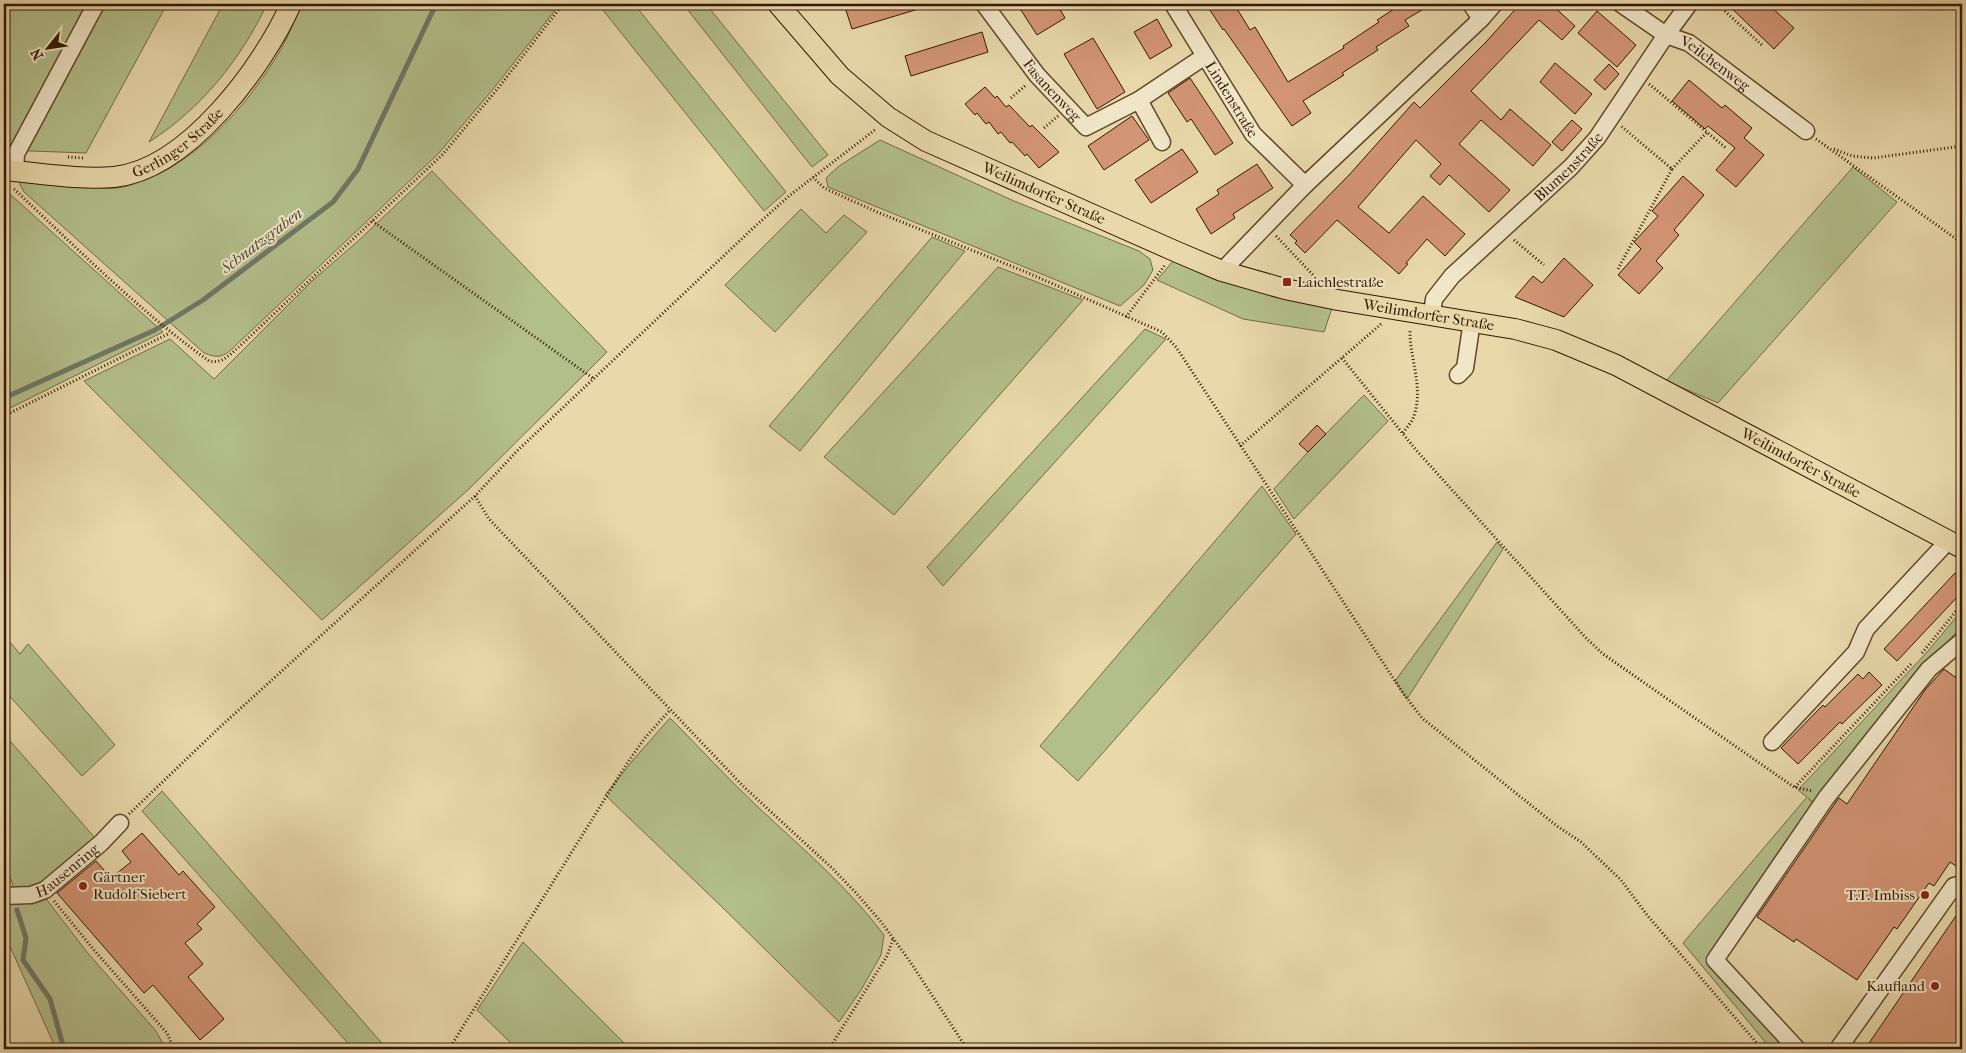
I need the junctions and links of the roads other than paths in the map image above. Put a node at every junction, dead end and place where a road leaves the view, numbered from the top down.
1 (96, 4) edge
2 (290, 4) edge
3 (778, 4) edge
4 (984, 4) edge
5 (1174, 4) edge
6 (1471, 4) edge
7 (1494, 4) edge
8 (1622, 4) edge
9 (1689, 4) edge
10 (1481, 19) junction
11 (1666, 35) junction
12 (1205, 56) junction
13 (1139, 100) junction
14 (1806, 131) road end
15 (1162, 142) dead end
16 (9, 171) edge
17 (1305, 185) junction
18 (1222, 270) junction
19 (1432, 314) junction
20 (1472, 321) junction
21 (1458, 375) dead end
22 (1955, 544) edge
23 (1962, 641) edge
24 (1772, 742) dead end
25 (120, 823) road end
26 (1962, 884) edge
27 (4, 896) edge
28 (1797, 1049) edge
29 (1838, 1049) edge

1 - 16 street
2 - 16 main road, Gerlinger Straße
3 - 18 main road, Weilimdorfer Straße
4 - 13 street, Fasanenweg
5 - 12 street, Lindenstraße
6 - 10 street
7 - 10 street
8 - 11 street, Veilchenweg
9 - 11 street, Blumenstraße
10 - 17 street
11 - 14 street, Veilchenweg
11 - 19 street, Blumenstraße
12 - 13 street, Fasanenweg
12 - 17 street, Lindenstraße
13 - 15 street
17 - 18 street
18 - 19 main road, Weilimdorfer Straße
19 - 20 main road, Weilimdorfer Straße
20 - 21 street
20 - 22 main road, Weilimdorfer Straße
22 - 24 street
23 - 28 street
25 - 27 street, Hausenring
26 - 29 street

